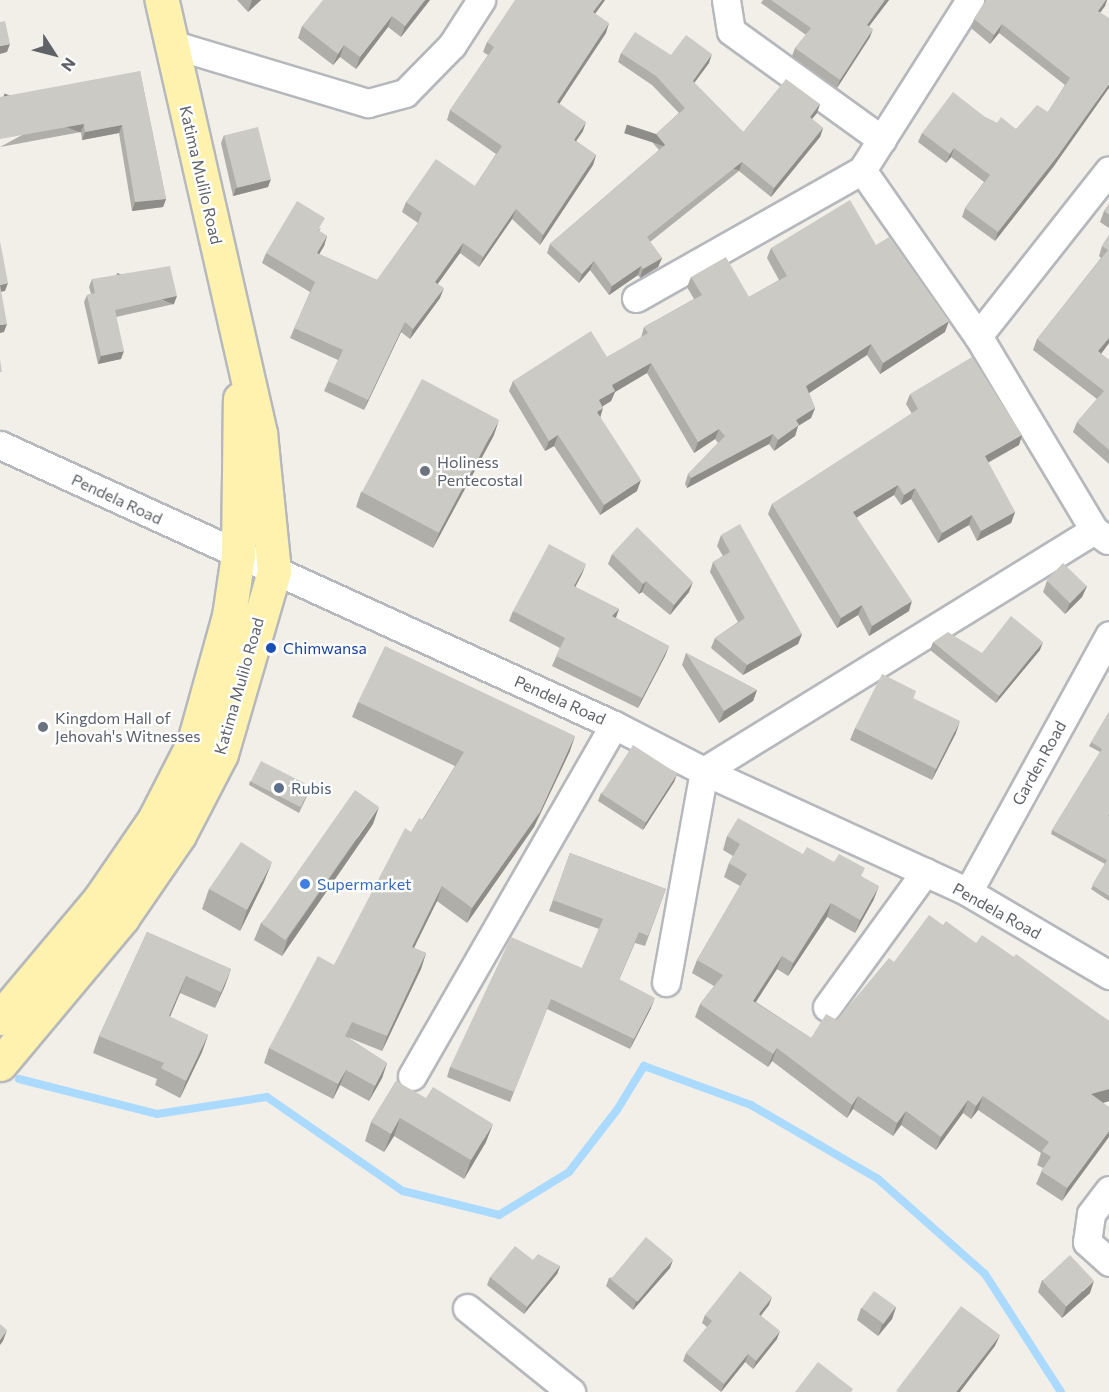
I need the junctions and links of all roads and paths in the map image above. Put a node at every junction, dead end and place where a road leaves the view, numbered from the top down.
1 (162, 0) edge
2 (481, 0) edge
3 (726, 0) edge
4 (970, 0) edge
5 (171, 44) junction
6 (882, 140) junction
7 (862, 170) junction
8 (1109, 170) edge
9 (636, 298) dead end
10 (978, 336) junction
11 (241, 349) junction
12 (0, 445) edge
13 (1102, 536) edge
14 (238, 555) junction
15 (274, 571) junction
16 (1109, 634) edge
17 (614, 724) junction
18 (704, 771) junction
19 (925, 872) junction
20 (968, 892) junction
21 (1109, 975) edge
22 (666, 982) dead end
23 (827, 1007) dead end
24 (0, 1018) edge
25 (0, 1064) edge
26 (411, 1076) dead end
27 (1109, 1190) edge
28 (1109, 1262) edge
29 (467, 1308) dead end
30 (571, 1392) edge

1 - 5 main road, Katima Mulilo Road
2 - 5 street
3 - 6 street
4 - 6 street
5 - 11 main road, Katima Mulilo Road
6 - 7 street
7 - 9 street
7 - 10 street
8 - 10 street
10 - 13 street
11 - 14 main road, Katima Mulilo Road
11 - 15 main road, Katima Mulilo Road
12 - 14 street, Pendela Road
13 - 18 street
14 - 15 street, Pendela Road
14 - 24 main road, Katima Mulilo Road
15 - 17 street, Pendela Road
15 - 25 main road, Katima Mulilo Road
16 - 20 street, Garden Road
17 - 18 street, Pendela Road
17 - 26 street
18 - 19 street, Pendela Road
18 - 22 street
19 - 20 street, Pendela Road
19 - 23 street
20 - 21 street, Pendela Road
27 - 28 street
29 - 30 street

